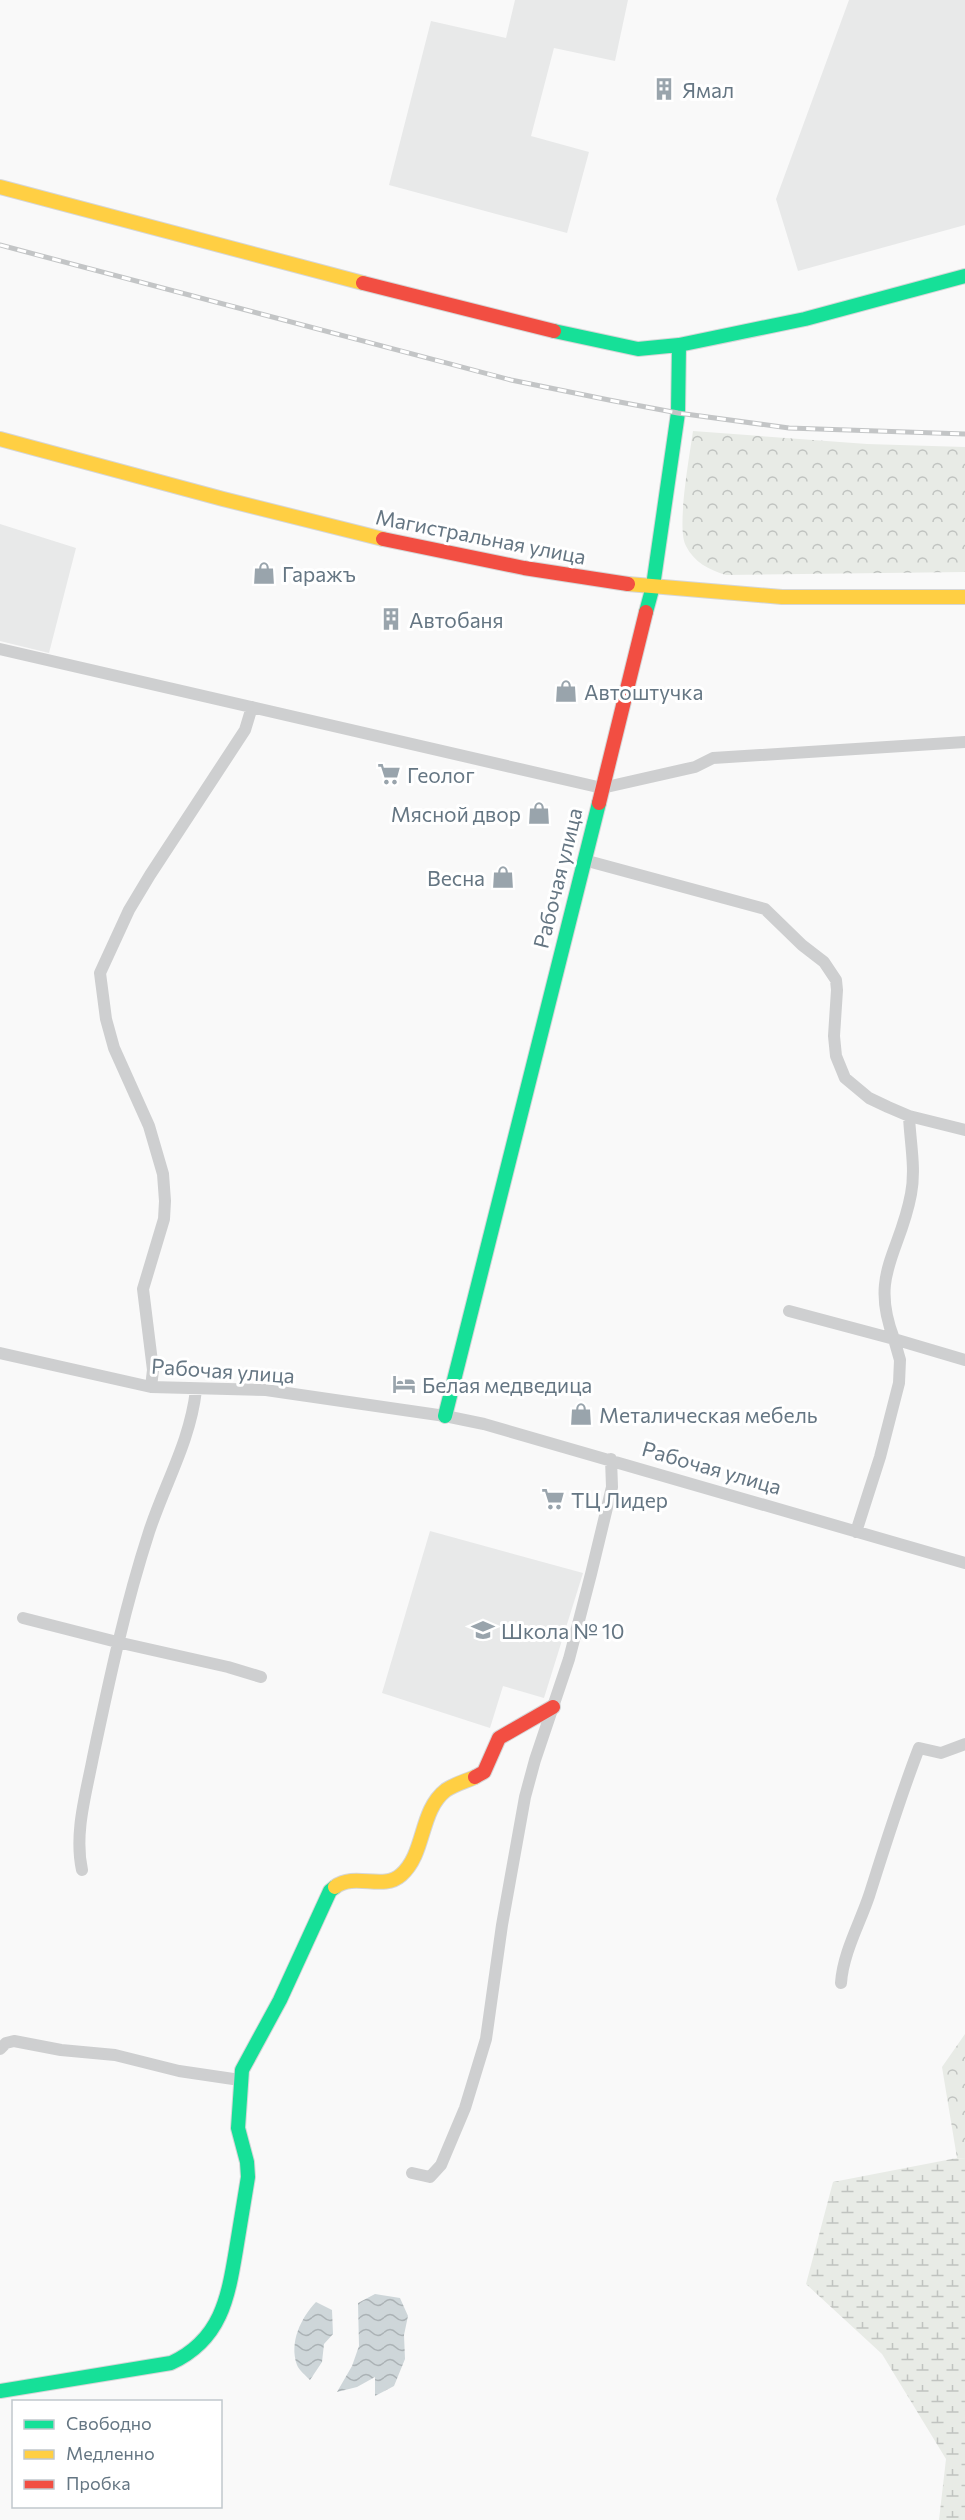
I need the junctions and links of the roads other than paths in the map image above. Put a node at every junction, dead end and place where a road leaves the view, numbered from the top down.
1 (0, 187) edge
2 (965, 276) edge
3 (679, 345) junction
4 (0, 439) edge
5 (653, 586) junction
6 (965, 597) edge
7 (0, 649) edge
8 (252, 707) junction
9 (965, 742) edge
10 (602, 788) junction
11 (584, 860) junction
12 (909, 1116) junction
13 (965, 1130) edge
14 (789, 1311) dead end
15 (894, 1339) junction
16 (0, 1353) edge
17 (965, 1360) edge
18 (151, 1388) junction
19 (196, 1390) junction
20 (445, 1416) junction
21 (611, 1459) junction
22 (856, 1532) junction
23 (965, 1563) edge
24 (23, 1618) dead end
25 (117, 1642) junction
26 (261, 1677) dead end
27 (553, 1707) junction
28 (965, 1744) edge
29 (82, 1870) dead end
30 (841, 1983) dead end
31 (0, 2049) edge
32 (240, 2080) junction
33 (412, 2172) dead end
34 (0, 2391) edge

1 - 3 main road
2 - 3 main road
3 - 5 main road, Рабочая улица
4 - 5 main road, Магистральная улица
5 - 6 main road, Магистральная улица
5 - 10 main road, Рабочая улица
7 - 8 street
8 - 10 street
8 - 18 street
9 - 10 street
10 - 11 main road, Рабочая улица
11 - 12 street
11 - 20 main road, Рабочая улица
12 - 13 street
12 - 15 street
14 - 15 street
15 - 17 street
15 - 22 street
16 - 18 street, Рабочая улица
18 - 19 street, Рабочая улица
19 - 20 street, Рабочая улица
19 - 25 street
20 - 21 street, Рабочая улица
21 - 22 street, Рабочая улица
21 - 27 street
22 - 23 street, Рабочая улица
24 - 25 street
25 - 26 street
25 - 29 street
27 - 32 main road
27 - 33 street
28 - 30 street
31 - 32 street
32 - 34 main road

